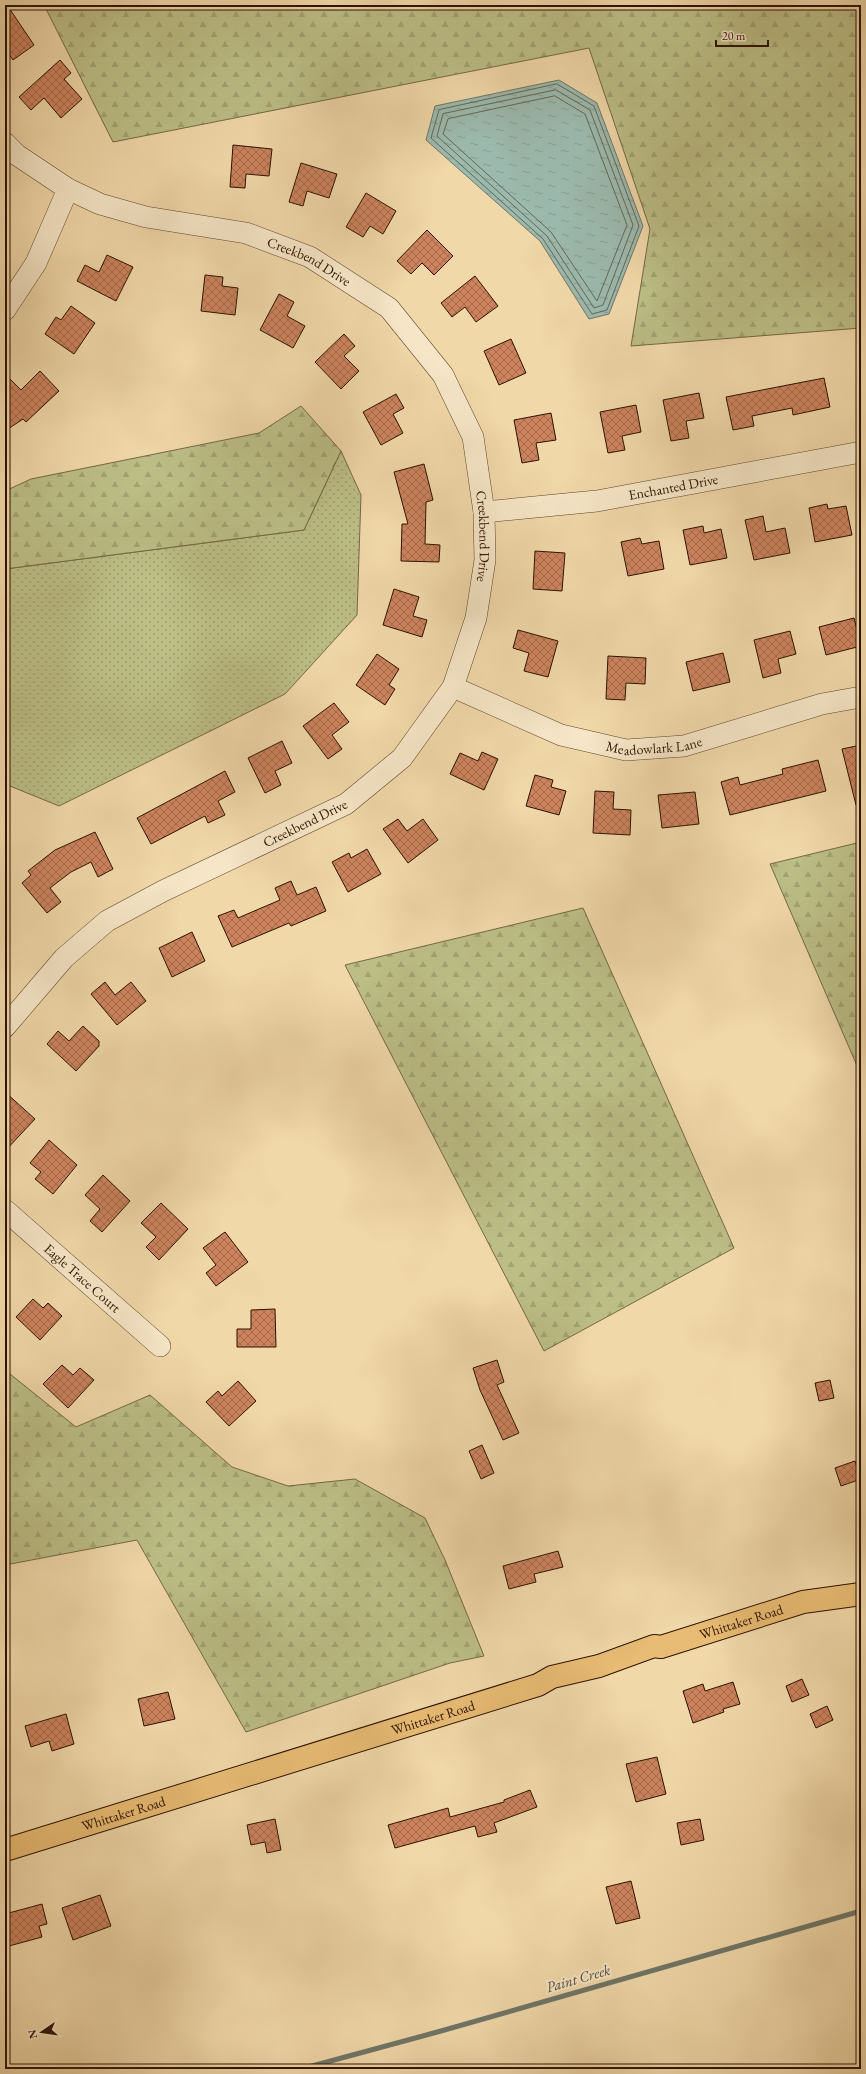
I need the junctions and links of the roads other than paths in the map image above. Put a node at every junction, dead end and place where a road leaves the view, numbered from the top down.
1 (5, 143) edge
2 (68, 189) junction
3 (5, 310) edge
4 (861, 452) edge
5 (484, 512) junction
6 (453, 687) junction
7 (861, 697) edge
8 (5, 1027) edge
9 (5, 1210) edge
10 (160, 1346) dead end
11 (861, 1594) edge
12 (5, 1850) edge

1 - 2 street, Creekbend Drive
2 - 3 street
2 - 5 street, Creekbend Drive
4 - 5 street, Enchanted Drive
5 - 6 street, Creekbend Drive
6 - 7 street, Meadowlark Lane
6 - 8 street, Creekbend Drive
9 - 10 street, Eagle Trace Court
11 - 12 main road, Whittaker Road

